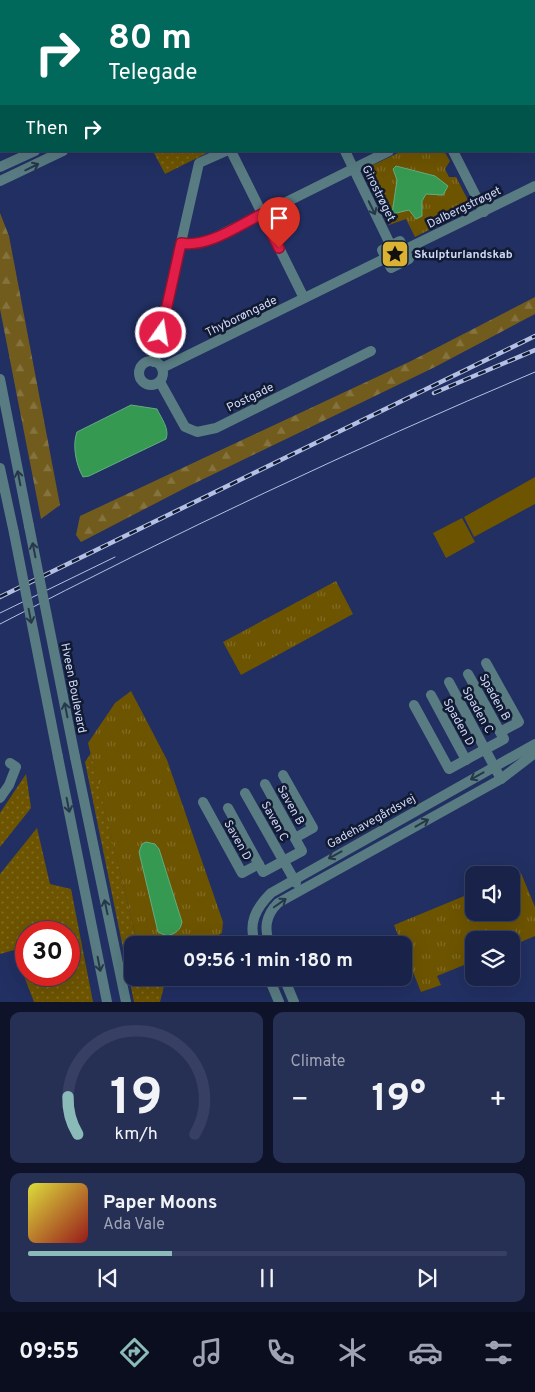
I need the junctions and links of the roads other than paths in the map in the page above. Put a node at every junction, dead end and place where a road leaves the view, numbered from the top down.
1 (32, 152) edge
2 (61, 152) edge
3 (233, 152) edge
4 (345, 152) edge
5 (387, 152) edge
6 (454, 152) edge
7 (0, 167) edge
8 (353, 170) junction
9 (0, 181) edge
10 (535, 186) edge
11 (484, 212) junction
12 (262, 214) junction
13 (181, 243) junction
14 (391, 246) junction
15 (404, 250) junction
16 (386, 258) junction
17 (304, 298) junction
18 (371, 351) dead end
19 (158, 365) junction
20 (0, 380) edge
21 (160, 382) junction
22 (0, 468) edge
23 (486, 663) dead end
24 (468, 674) dead end
25 (449, 682) dead end
26 (431, 695) dead end
27 (414, 705) dead end
28 (500, 732) junction
29 (535, 744) edge
30 (486, 749) junction
31 (535, 753) edge
32 (466, 760) junction
33 (10, 763) dead end
34 (495, 766) junction
35 (283, 775) dead end
36 (501, 779) junction
37 (265, 784) dead end
38 (245, 793) dead end
39 (0, 798) edge
40 (203, 802) dead end
41 (228, 808) dead end
42 (295, 838) junction
43 (283, 861) junction
44 (259, 864) junction
45 (294, 879) junction
46 (300, 891) junction
47 (254, 936) edge
48 (268, 936) edge
49 (272, 986) edge
50 (287, 986) edge
51 (106, 1002) edge
52 (126, 1002) edge
53 (279, 1002) edge
54 (294, 1002) edge

1 - 7 street
9 -> 2 street
3 - 12 street
3 - 13 street
4 - 8 street, Girostrøget
5 - 8 street
6 - 11 street
8 - 12 street
8 -> 14 street, Girostrøget
10 - 11 street, Dalbergstrøget
11 - 15 street, Dalbergstrøget
12 - 13 street
12 - 17 street
13 - 19 street
14 - 15 street
14 - 16 street
15 - 16 street
16 - 17 street
17 - 19 street, Thyborøngade
18 - 21 street, Postgade
19 - 21 street
19 - 21 street
52 -> 20 street, Hveen Boulevard, bridge
22 -> 51 street, bridge
23 - 28 street, Spaden B
24 - 28 street, Spaden B
25 - 30 street, Spaden C
26 - 32 street, Spaden D
27 - 32 street, Spaden D
28 - 30 street, Spaden B
29 - 34 street, Gadehavegårdsvej
30 - 32 street, Spaden D
30 - 34 street, Spaden C
31 - 36 street, Gadehavegårdsvej
33 - 39 street
34 - 36 street, Spaden C
34 -> 45 street, Gadehavegårdsvej
35 - 42 street, Saven B
46 -> 36 street, Gadehavegårdsvej
37 - 42 street, Saven B
38 - 43 street, Saven C
40 - 44 street, Saven D
41 - 44 street, Saven D
42 - 43 street, Saven B
43 - 44 street, Saven D
43 - 45 street, Saven C
45 - 46 street, Saven C
45 - 47 street, Gadehavegårdsvej
48 -> 46 street, Gadehavegårdsvej
49 - 53 street
50 - 54 street

